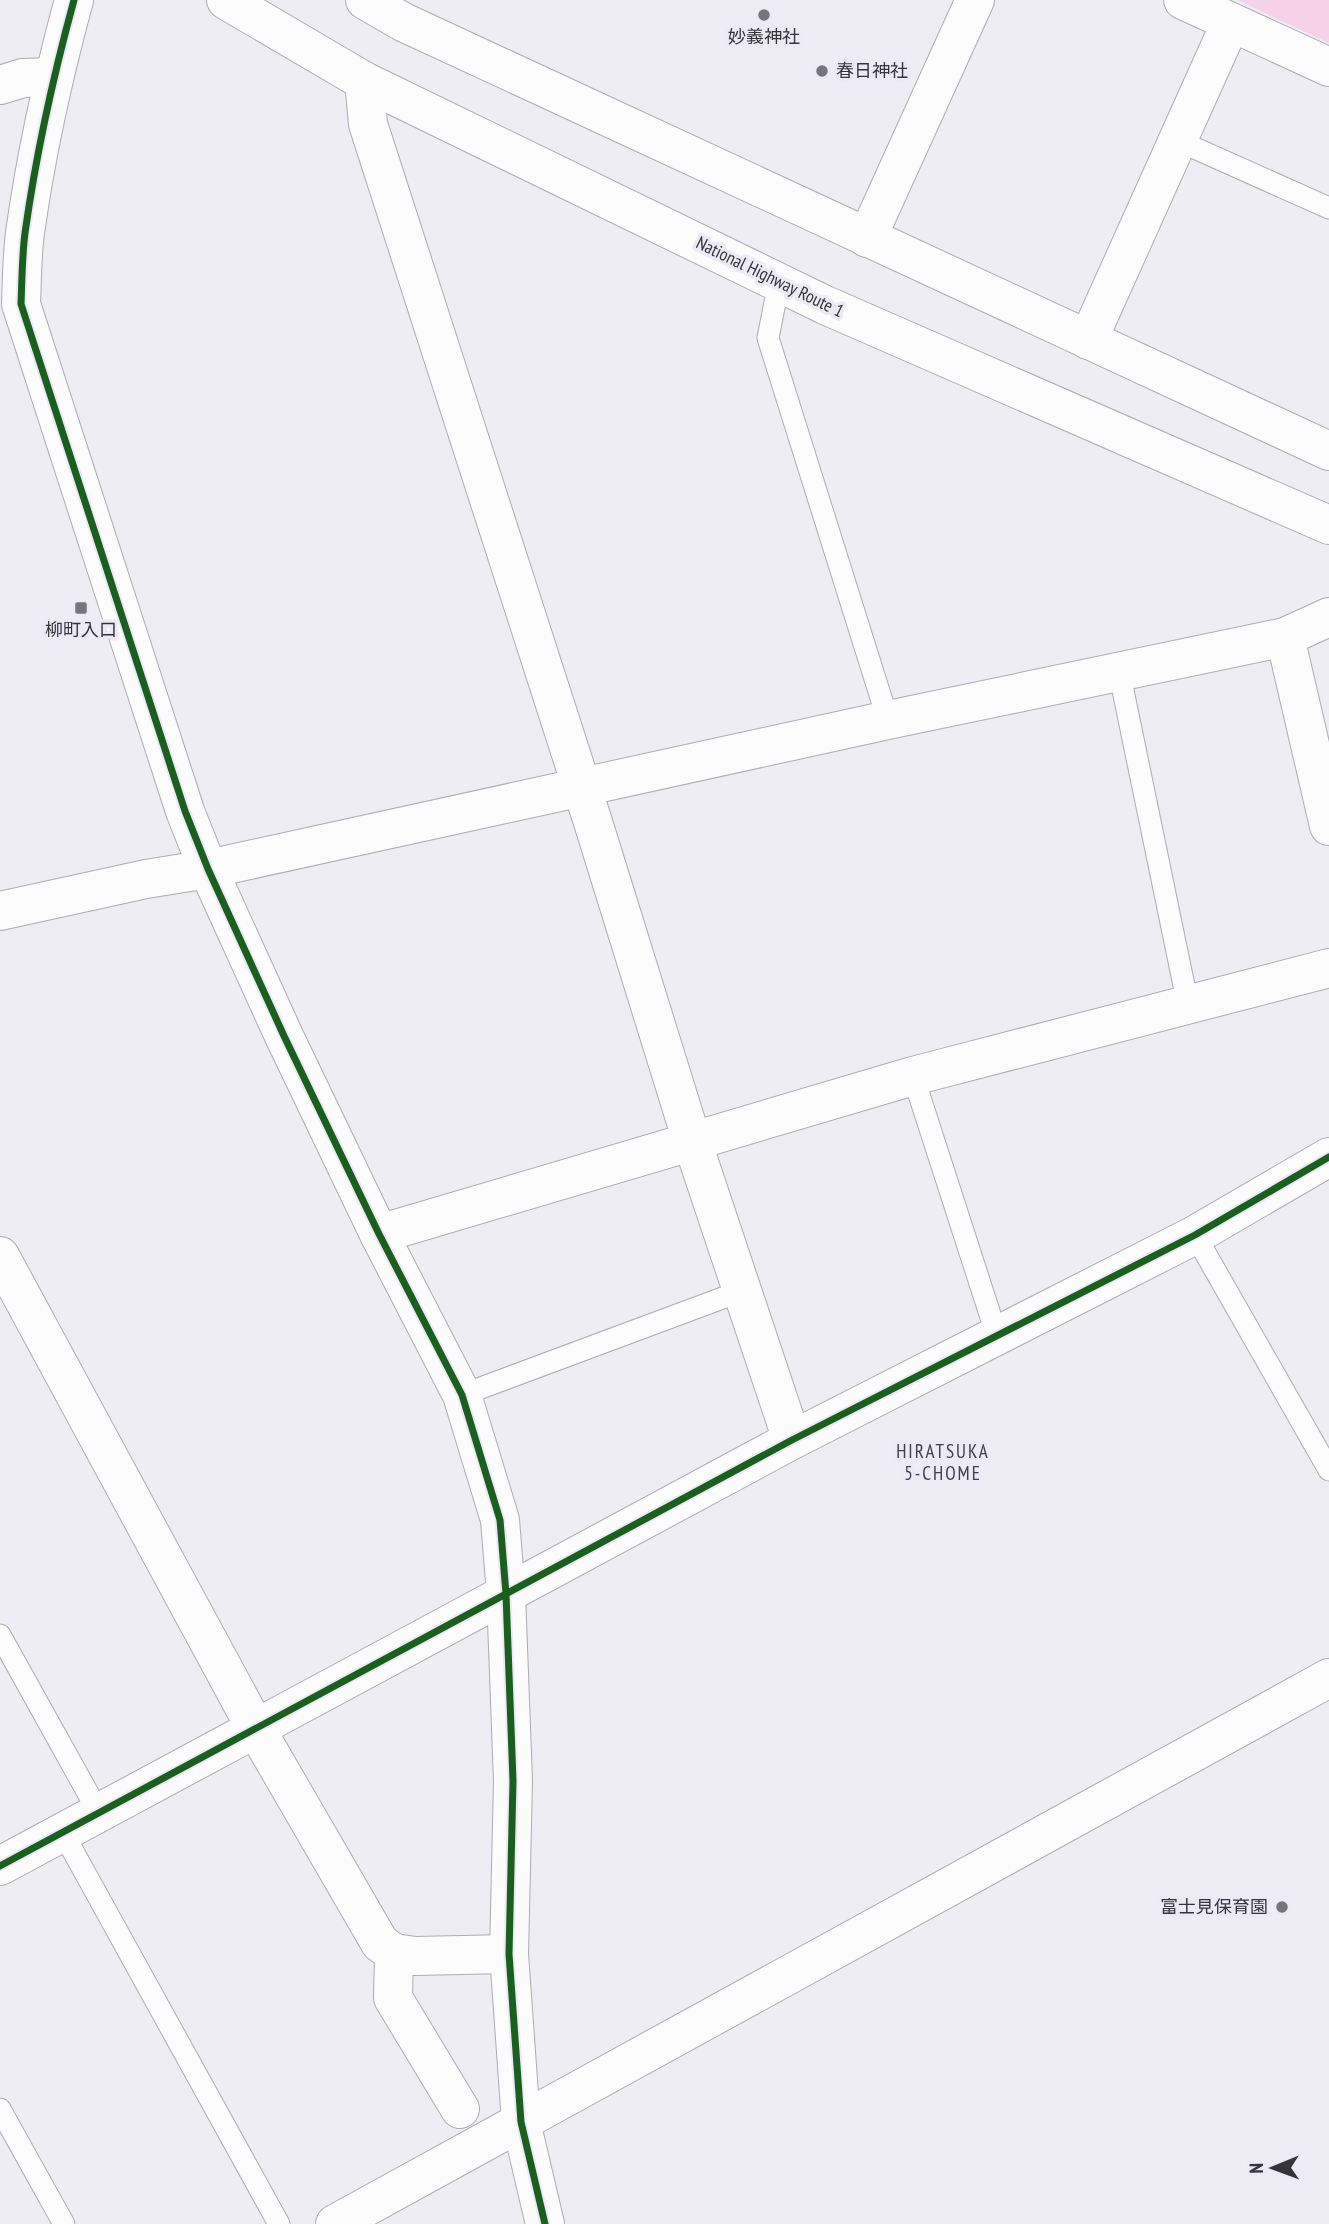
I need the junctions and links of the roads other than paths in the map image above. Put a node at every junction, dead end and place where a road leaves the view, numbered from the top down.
1 (74, 0) edge
2 (226, 0) edge
3 (365, 0) edge
4 (975, 0) edge
5 (1183, 0) edge
6 (1231, 22) junction
7 (1329, 67) edge
8 (53, 77) junction
9 (364, 81) junction
10 (0, 85) edge
11 (1179, 141) junction
12 (1329, 208) edge
13 (867, 238) junction
14 (779, 282) junction
15 (10, 307) edge
16 (1088, 340) junction
17 (1329, 451) edge
18 (1329, 525) edge
19 (1329, 617) edge
20 (1285, 637) junction
21 (1119, 671) junction
22 (888, 720) junction
23 (582, 788) junction
24 (1329, 826) edge
25 (208, 869) junction
26 (0, 911) edge
27 (1329, 968) edge
28 (1188, 1005) junction
29 (912, 1076) junction
30 (692, 1141) junction
31 (1329, 1157) edge
32 (379, 1234) junction
33 (1195, 1235) junction
34 (0, 1256) edge
35 (744, 1290) junction
36 (997, 1336) junction
37 (462, 1395) junction
38 (792, 1440) junction
39 (1329, 1470) edge
40 (506, 1594) junction
41 (0, 1635) edge
42 (1329, 1678) edge
43 (256, 1729) junction
44 (99, 1813) junction
45 (63, 1833) junction
46 (0, 1866) edge
47 (394, 1953) junction
48 (509, 1954) junction
49 (0, 2109) edge
50 (460, 2109) dead end
51 (521, 2122) junction
52 (64, 2224) edge
53 (279, 2224) edge
54 (335, 2224) edge
55 (545, 2224) edge

1 - 8 main road
2 - 9 main road, National Highway Route 1
3 - 13 main road
4 - 13 main road
5 - 6 main road
6 - 7 main road
6 - 11 main road
8 - 10 main road
8 - 15 main road
9 - 14 main road, National Highway Route 1
9 - 23 main road
11 - 12 lane
11 - 16 main road
13 - 16 main road
14 - 18 main road, National Highway Route 1
14 - 22 lane
15 - 25 main road
16 - 17 main road
19 - 20 main road
20 - 21 main road
20 - 24 main road
21 - 22 main road
21 - 28 lane
22 - 23 main road
23 - 25 main road
23 - 30 main road
25 - 26 main road
25 - 32 main road
27 - 28 main road
28 - 29 main road
29 - 30 main road
29 - 36 lane
30 - 32 main road
30 - 35 main road
31 - 33 main road
32 - 37 main road
33 - 36 main road
33 - 39 lane
34 - 43 main road
35 - 37 lane
35 - 38 main road
36 - 38 main road
37 - 40 main road
38 - 40 main road
40 - 43 main road
40 - 48 main road
41 - 44 lane
42 - 51 main road
43 - 44 main road
43 - 47 main road
44 - 45 main road
45 - 46 main road
45 - 53 lane
47 - 48 main road
47 - 50 main road
48 - 51 main road
49 - 52 lane
51 - 54 main road
51 - 55 main road

